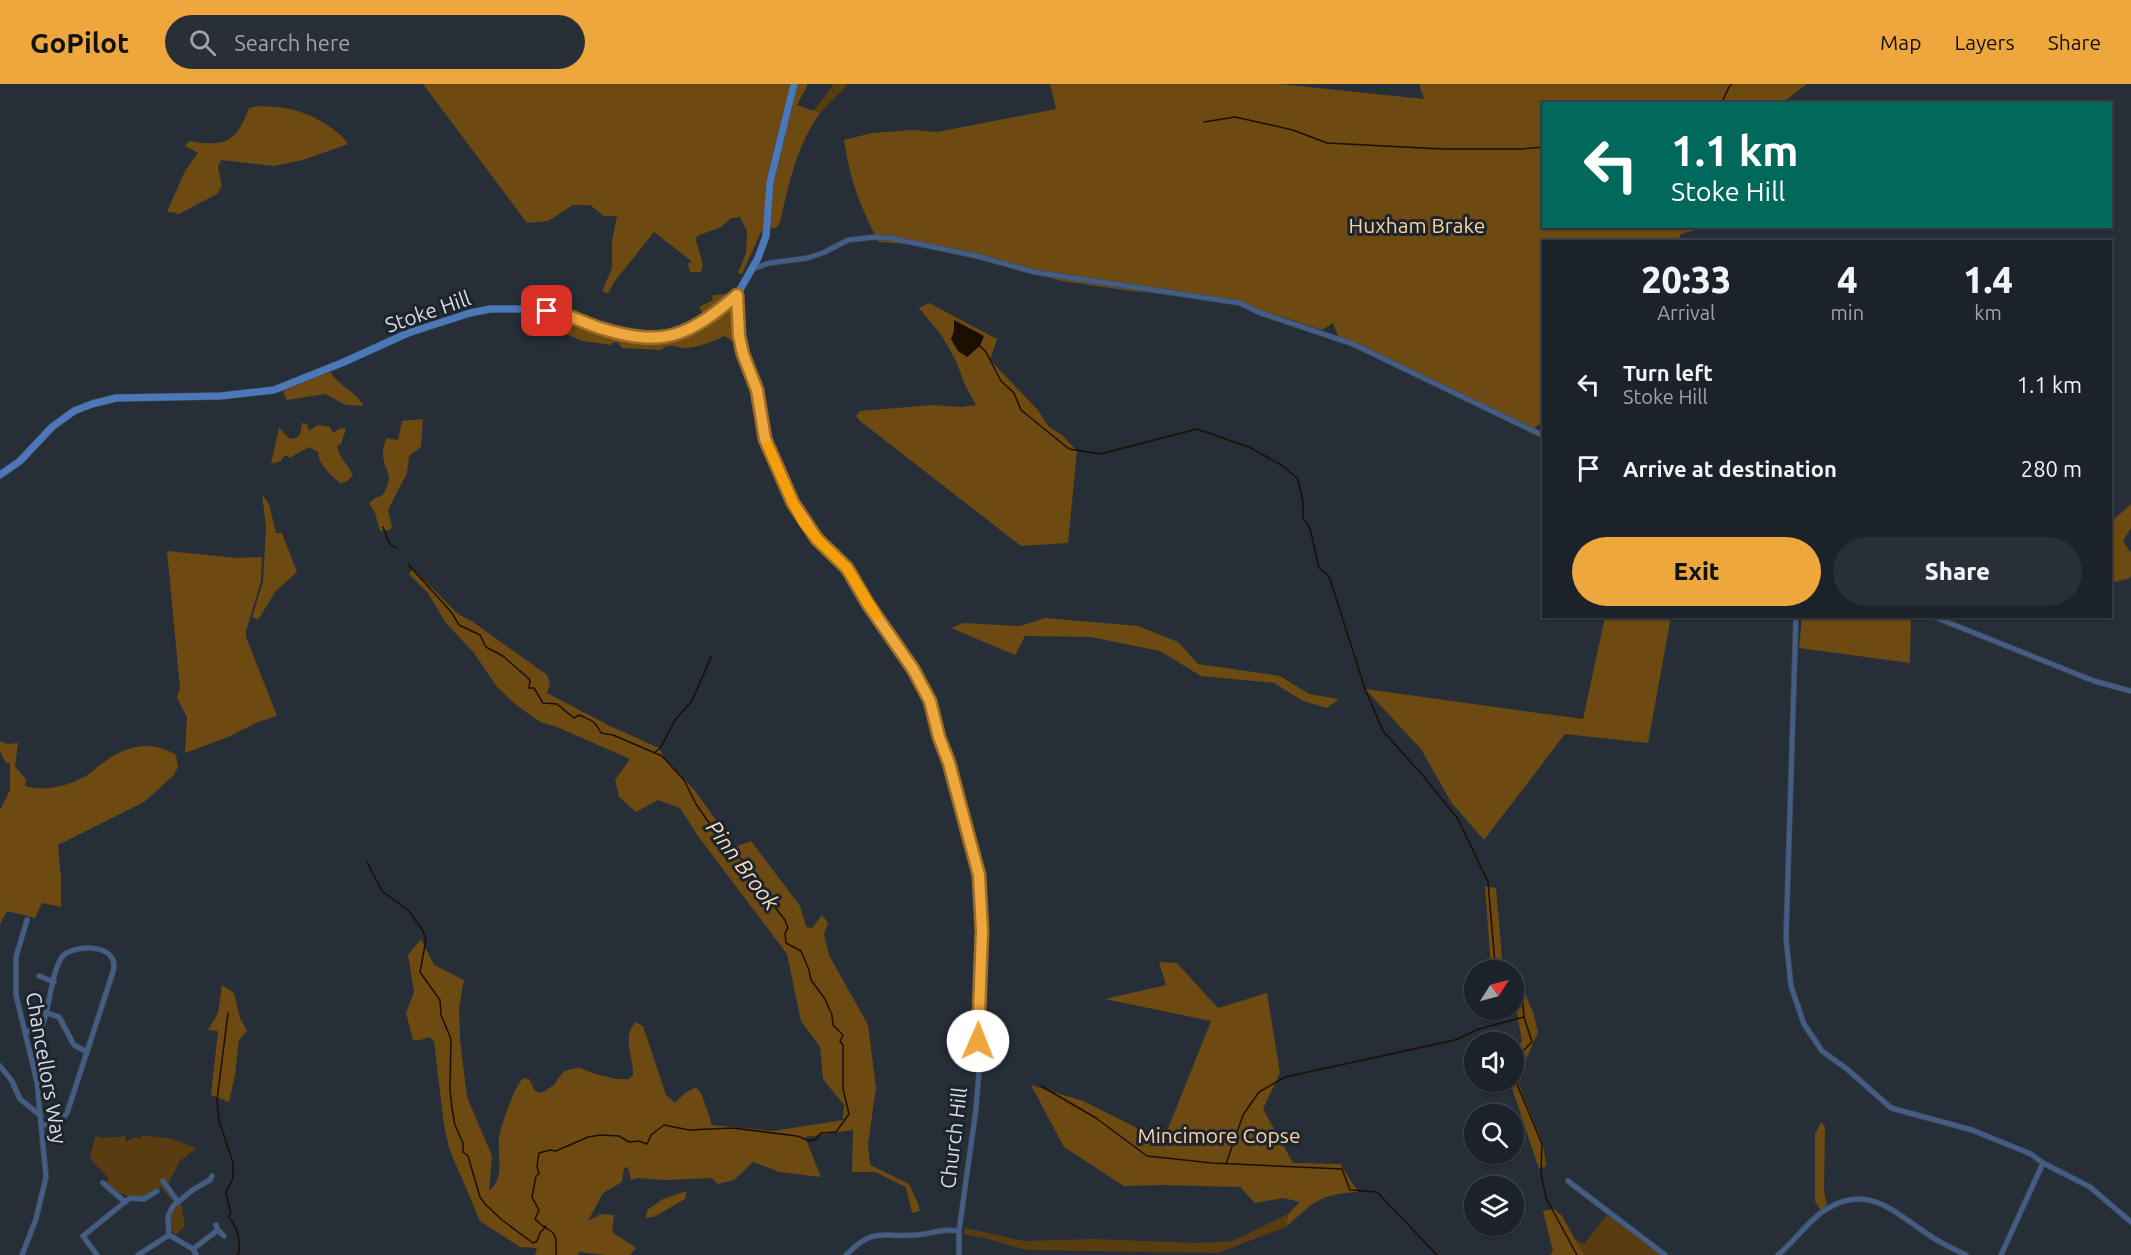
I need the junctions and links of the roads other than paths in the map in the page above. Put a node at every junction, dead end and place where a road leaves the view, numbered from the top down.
1 (794, 84) edge
2 (758, 258) junction
3 (764, 264) junction
4 (752, 269) junction
5 (737, 295) junction
6 (1542, 435) edge
7 (0, 475) edge
8 (1796, 618) edge
9 (1937, 618) edge
10 (2131, 691) edge
11 (27, 920) dead end
12 (39, 976) dead end
13 (54, 982) junction
14 (46, 1013) junction
15 (25, 1032) junction
16 (87, 1052) junction
17 (1, 1069) edge
18 (39, 1098) junction
19 (25, 1103) junction
20 (41, 1116) junction
21 (43, 1125) junction
22 (2043, 1163) junction
23 (212, 1176) dead end
24 (163, 1181) dead end
25 (1568, 1181) dead end
26 (189, 1182) dead end
27 (103, 1183) dead end
28 (194, 1189) junction
29 (157, 1191) dead end
30 (125, 1202) junction
31 (178, 1202) junction
32 (2131, 1222) edge
33 (78, 1230) dead end
34 (959, 1231) junction
35 (169, 1235) junction
36 (83, 1236) junction
37 (224, 1236) dead end
38 (193, 1249) junction
39 (22, 1255) edge
40 (97, 1255) edge
41 (138, 1255) edge
42 (196, 1255) edge
43 (846, 1255) edge
44 (959, 1255) edge
45 (1665, 1255) edge
46 (1778, 1255) edge
47 (1966, 1255) edge
48 (2001, 1255) edge

1 - 2 street, Stoke Hill
2 - 3 street
2 - 4 street, Stoke Hill
3 - 4 street
3 - 6 street
4 - 5 street, Stoke Hill
5 - 7 street, Stoke Hill
5 - 34 street, Church Hill
8 - 22 street
9 - 10 street
11 - 15 street, Chancellors Way
12 - 13 street
13 - 14 street
13 - 16 street
14 - 15 street
14 - 16 street
15 - 18 street, Chancellors Way
16 - 21 street
17 - 19 street
18 - 19 street
18 - 20 street, Chancellors Way
19 - 20 street
20 - 21 street, Chancellors Way
21 - 39 street, Chancellors Way
22 - 32 street
22 - 48 street
23 - 28 street
24 - 31 street
25 - 45 street
26 - 28 street
27 - 30 street
28 - 31 street
29 - 30 street
30 - 36 street
31 - 35 street
33 - 36 street
34 - 43 street
34 - 44 street, Church Hill
35 - 38 street
35 - 41 street
36 - 40 street
37 - 38 street
38 - 42 street
46 - 47 street

